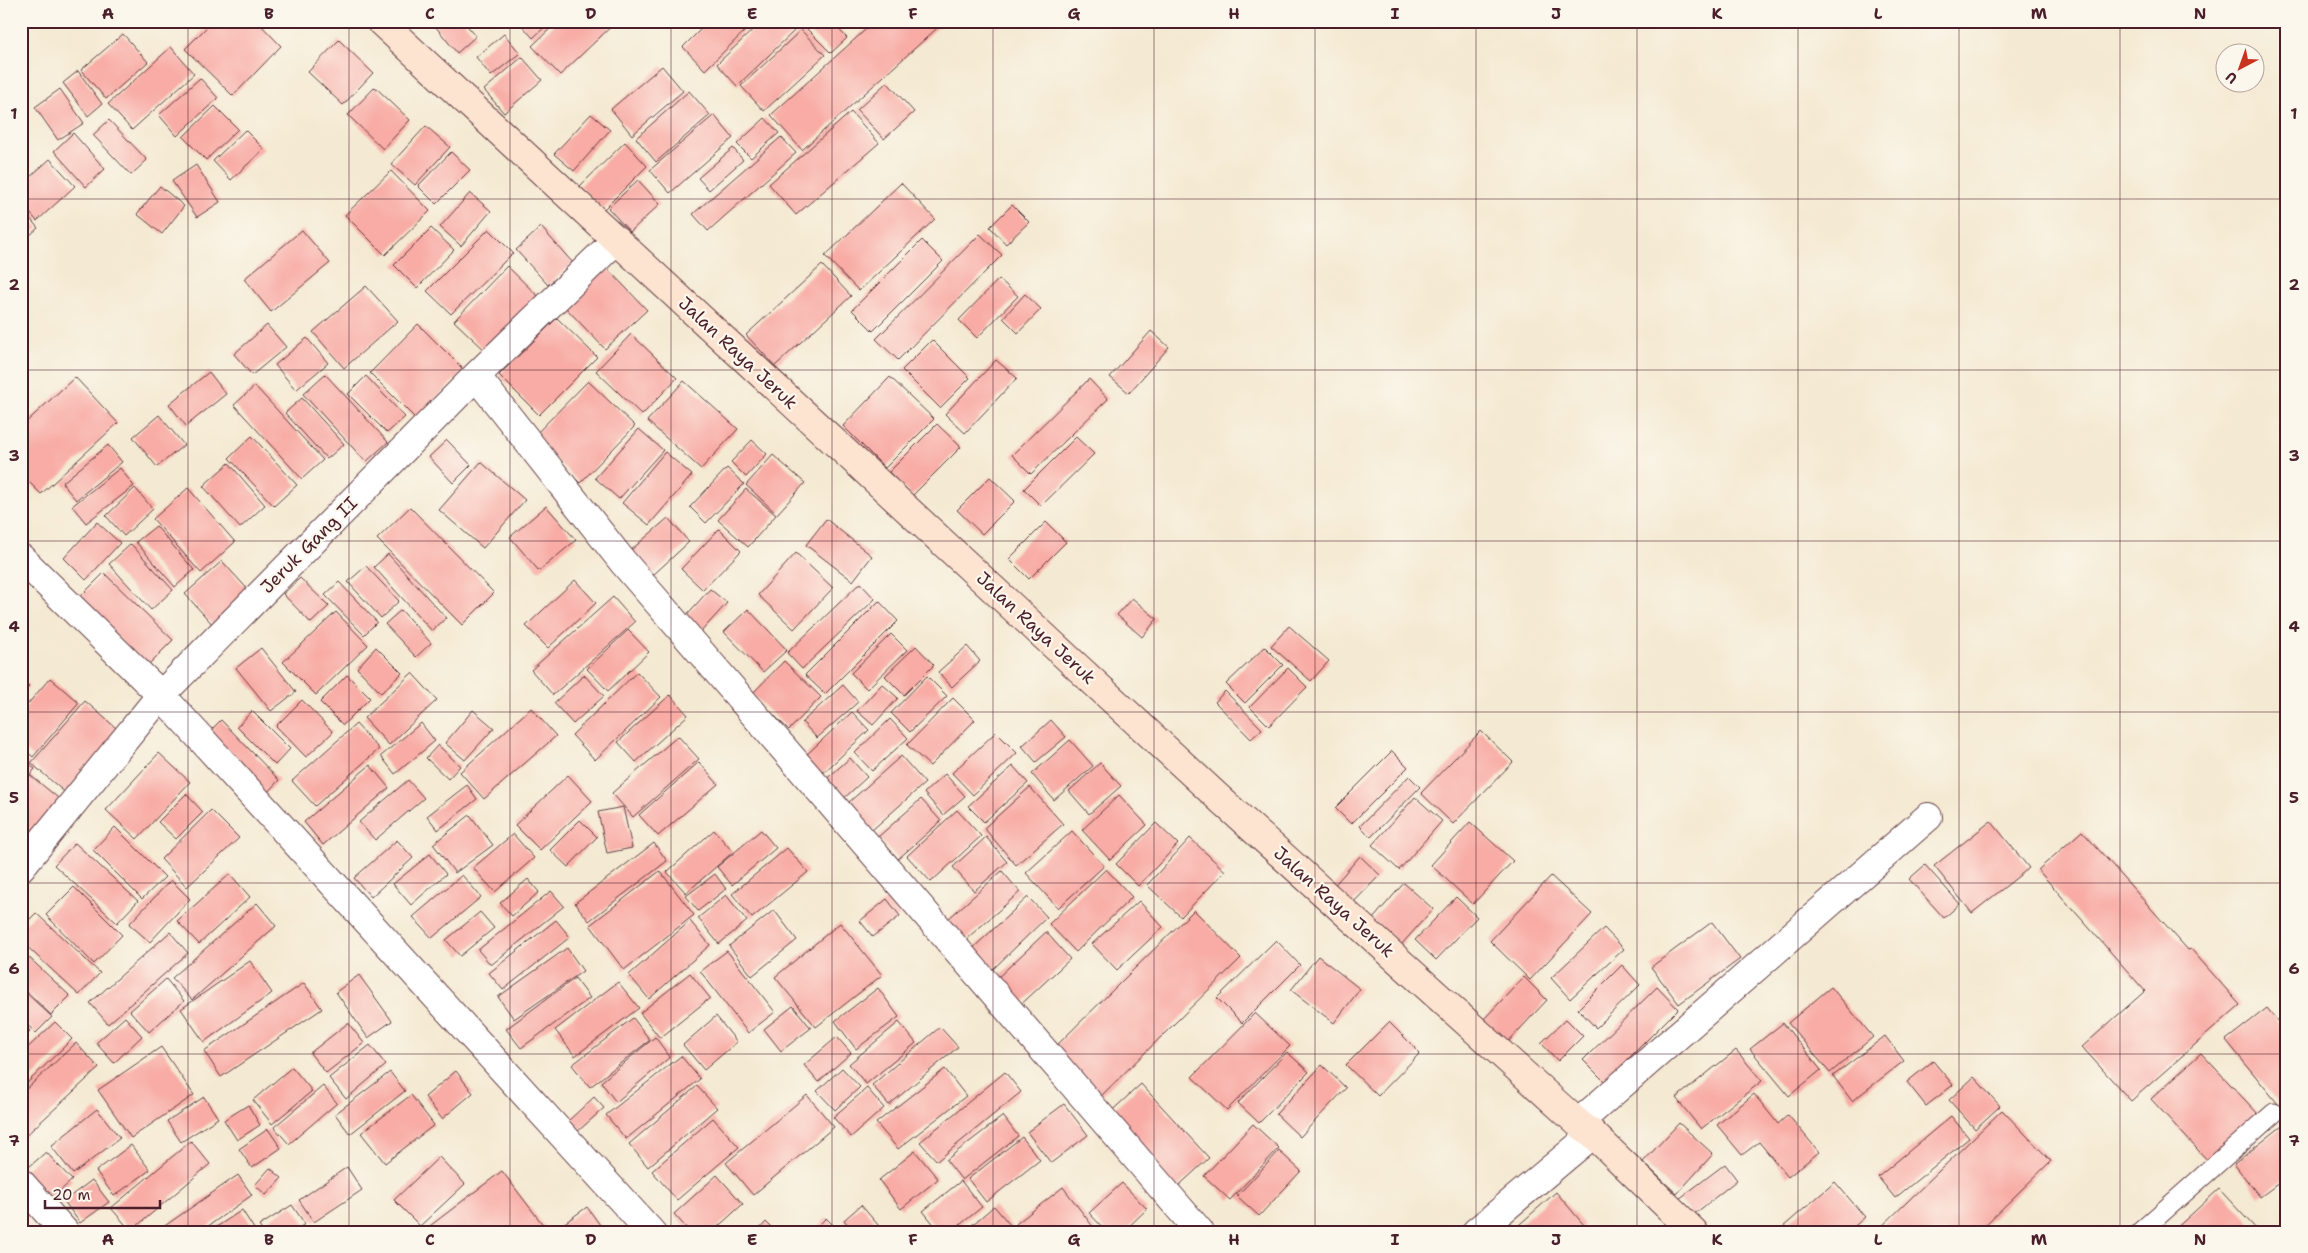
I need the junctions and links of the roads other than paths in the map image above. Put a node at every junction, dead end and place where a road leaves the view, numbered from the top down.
1 (380, 21) edge
2 (616, 240) junction
3 (476, 376) junction
4 (21, 558) edge
5 (161, 695) junction
6 (1928, 817) dead end
7 (21, 867) edge
8 (2274, 1113) dead end
9 (1586, 1129) junction
10 (21, 1183) edge
11 (65, 1232) edge
12 (651, 1232) edge
13 (1200, 1232) edge
14 (1476, 1232) edge
15 (1694, 1232) edge
16 (2140, 1232) edge

1 - 2 main road, Jalan Raya Jeruk
2 - 3 street, Jeruk Gang II
2 - 9 main road, Jalan Raya Jeruk
3 - 5 street, Jeruk Gang II
3 - 13 street
4 - 5 street
5 - 7 street, Jeruk Gang II
5 - 12 street
6 - 9 street
8 - 16 lane
9 - 14 street
9 - 15 main road, Jalan Raya Jeruk
10 - 11 street

